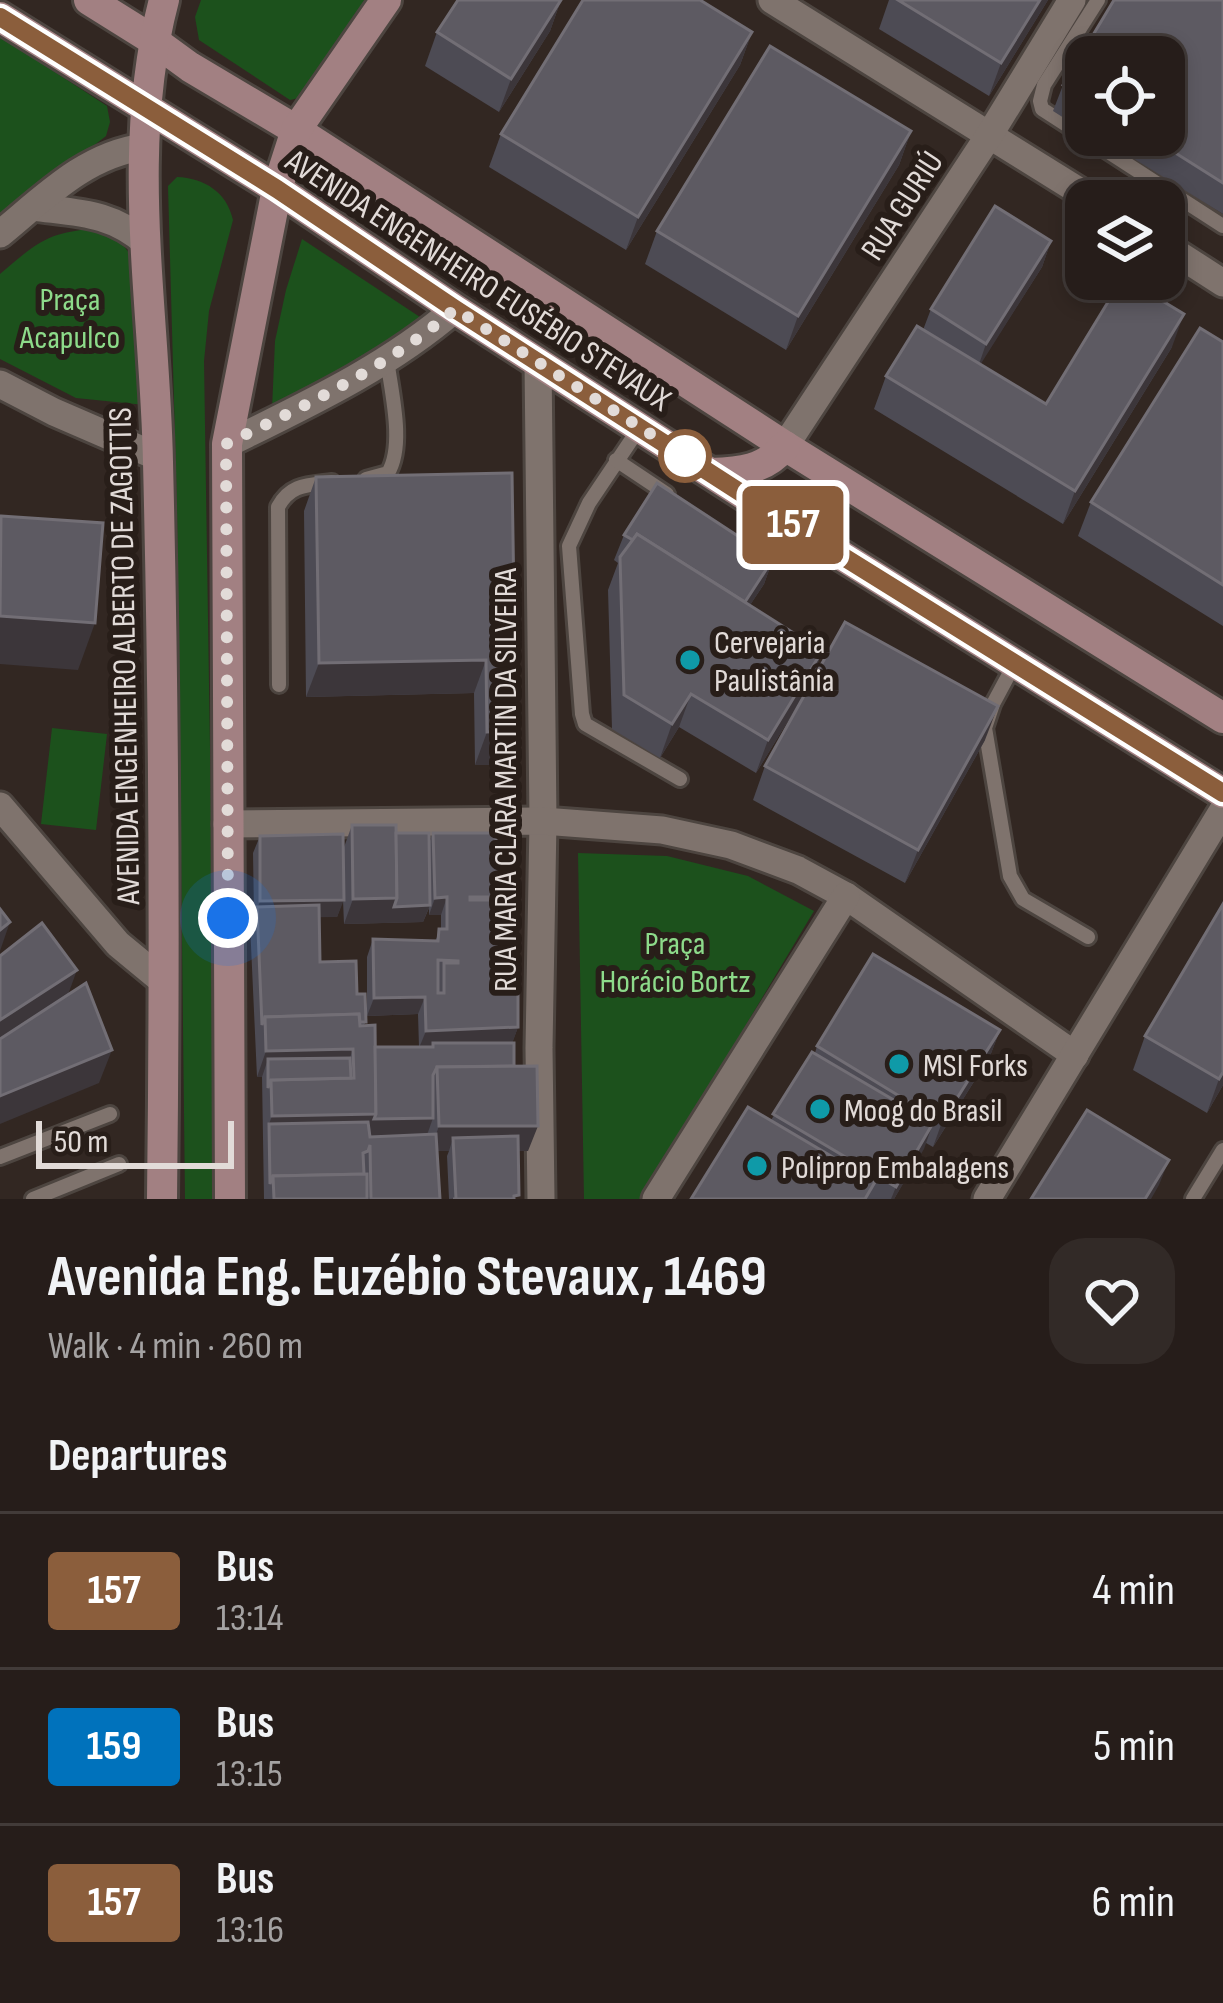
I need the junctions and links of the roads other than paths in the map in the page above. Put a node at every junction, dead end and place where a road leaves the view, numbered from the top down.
1 (89, 0) edge
2 (164, 0) edge
3 (386, 0) edge
4 (772, 0) edge
5 (1072, 0) edge
6 (1099, 0) edge
7 (0, 17) edge
8 (153, 40) junction
9 (148, 107) junction
10 (296, 130) junction
11 (990, 134) junction
12 (143, 147) junction
13 (1065, 182) edge
14 (277, 189) junction
15 (33, 207) junction
16 (1223, 226) edge
17 (0, 234) edge
18 (146, 243) junction
19 (1185, 259) edge
20 (1223, 283) edge
21 (455, 309) junction
22 (386, 359) junction
23 (538, 361) junction
24 (0, 384) edge
25 (640, 427) junction
26 (226, 444) junction
27 (785, 446) junction
28 (158, 457) junction
29 (616, 460) junction
30 (711, 473) junction
31 (689, 508) edge
32 (1015, 663) junction
33 (279, 685) dead end
34 (1223, 718) edge
35 (680, 779) dead end
36 (1223, 794) edge
37 (0, 806) edge
38 (1223, 810) edge
39 (543, 821) junction
40 (227, 824) junction
41 (847, 896) junction
42 (1088, 937) dead end
43 (164, 982) junction
44 (1075, 1054) junction
45 (110, 1114) dead end
46 (1223, 1150) edge
47 (0, 1157) edge
48 (119, 1164) dead end
49 (33, 1199) edge
50 (162, 1199) edge
51 (230, 1199) edge
52 (541, 1199) edge
53 (656, 1199) edge
54 (987, 1199) edge
55 (1193, 1199) edge

1 - 8 main road, AVENIDA ENGENHEIRO EUSÉBIO STEVAUX
2 - 8 main road, AVENIDA ENGENHEIRO ALBERTO DE ZAGOTTIS
3 - 10 main road
4 - 11 street
5 - 11 street, RUA GURIÚ
6 - 16 lane
7 - 9 main road, AVENIDA ENGENHEIRO EUSÉBIO STEVAUX
8 - 9 main road, AVENIDA ENGENHEIRO ALBERTO DE ZAGOTTIS
8 - 10 main road, AVENIDA ENGENHEIRO EUSÉBIO STEVAUX
9 - 12 main road, AVENIDA ENGENHEIRO ALBERTO DE ZAGOTTIS
9 - 14 main road, AVENIDA ENGENHEIRO EUSÉBIO STEVAUX
10 - 14 main road
10 - 27 main road, AVENIDA ENGENHEIRO EUSÉBIO STEVAUX
11 - 13 street
11 - 27 street, RUA GURIÚ
12 - 15 street
12 - 18 main road, AVENIDA ENGENHEIRO ALBERTO DE ZAGOTTIS
14 - 21 main road, AVENIDA ENGENHEIRO EUSÉBIO STEVAUX
14 - 26 main road
15 - 17 street
15 - 18 street
18 - 28 main road, AVENIDA ENGENHEIRO ALBERTO DE ZAGOTTIS
19 - 20 street
21 - 22 street
21 - 23 main road, AVENIDA ENGENHEIRO EUSÉBIO STEVAUX
22 - 26 street
22 - 33 lane
23 - 25 main road, AVENIDA ENGENHEIRO EUSÉBIO STEVAUX
23 - 39 street, RUA MARIA CLARA MARTIN DA SILVEIRA
24 - 28 street
25 - 29 lane
25 - 30 main road, AVENIDA ENGENHEIRO EUSÉBIO STEVAUX
26 - 40 main road
27 - 30 main road
27 - 34 main road, AVENIDA ENGENHEIRO EUSÉBIO STEVAUX
28 - 43 main road, AVENIDA ENGENHEIRO ALBERTO DE ZAGOTTIS
29 - 31 lane
29 - 35 lane
30 - 32 main road, AVENIDA ENGENHEIRO EUSÉBIO STEVAUX
32 - 36 main road, AVENIDA ENGENHEIRO EUSÉBIO STEVAUX
32 - 42 lane
37 - 43 street
38 - 44 street
39 - 40 street
39 - 41 street
39 - 52 street, RUA MARIA CLARA MARTIN DA SILVEIRA
40 - 51 main road
41 - 44 street
41 - 53 street
43 - 50 main road, AVENIDA ENGENHEIRO ALBERTO DE ZAGOTTIS
44 - 54 street
45 - 47 lane
46 - 55 lane
48 - 49 lane

